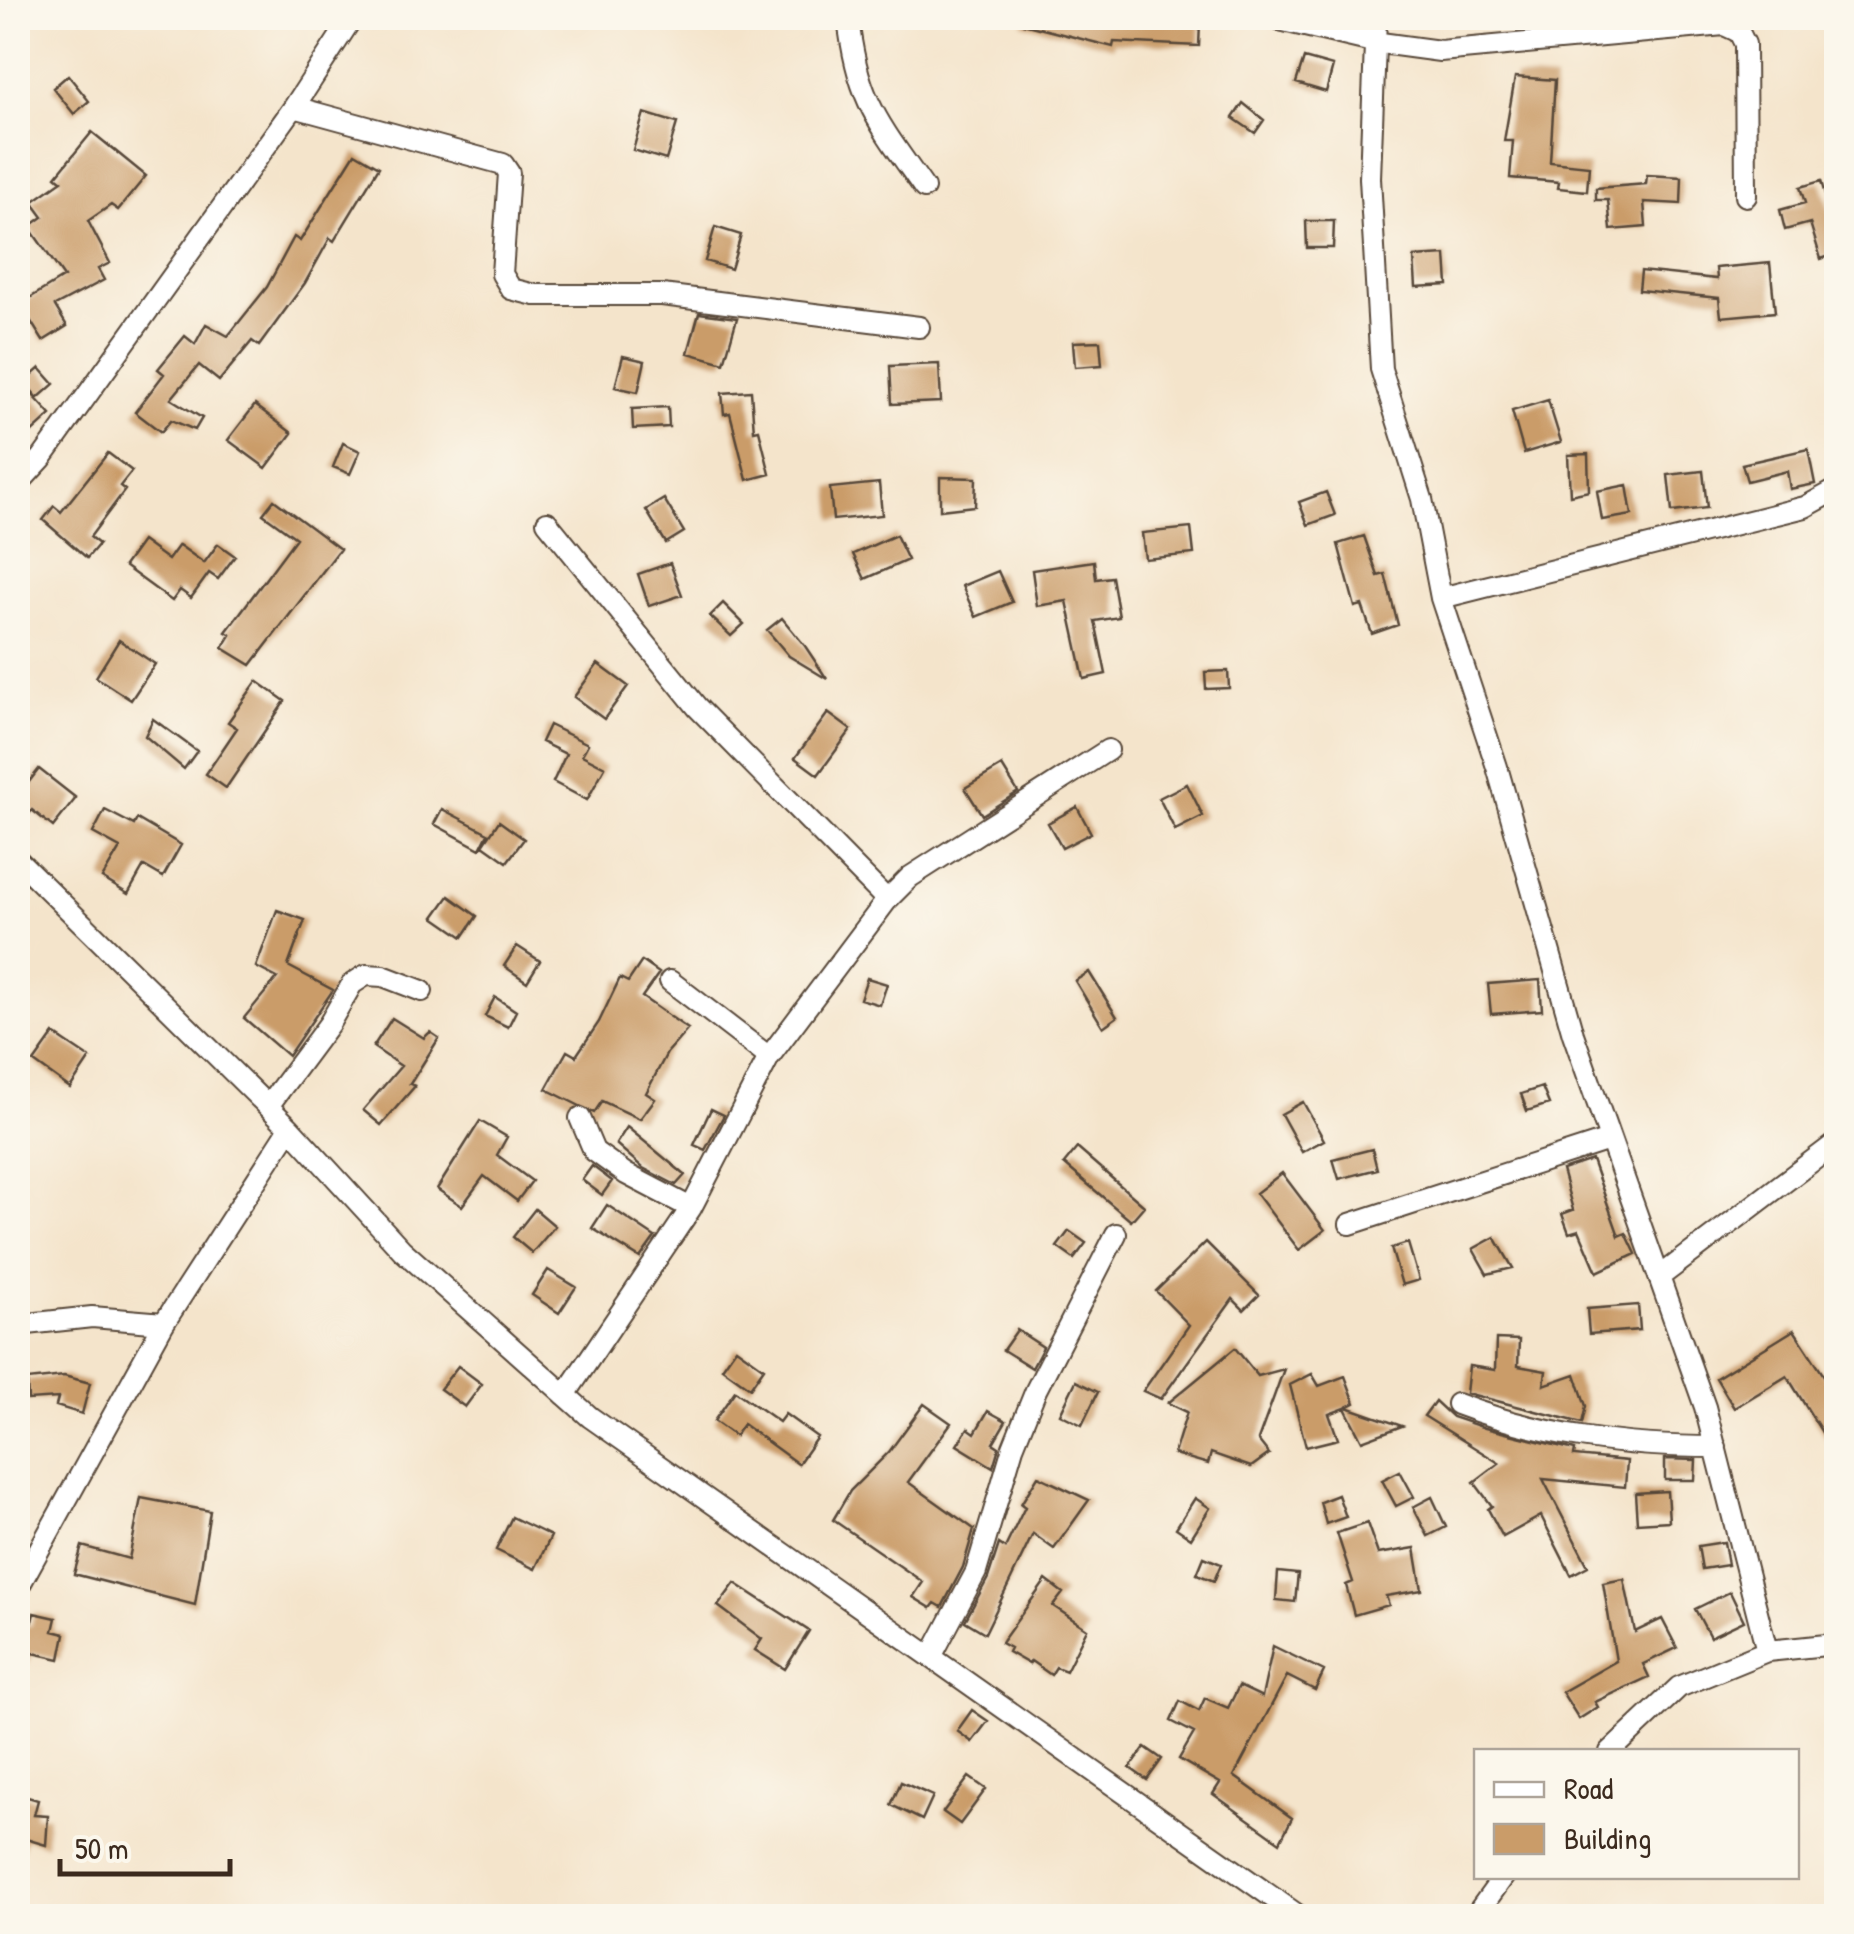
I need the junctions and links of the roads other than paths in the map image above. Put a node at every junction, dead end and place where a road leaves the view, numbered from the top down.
1 (352, 18) edge
2 (848, 18) edge
3 (1271, 18) edge
4 (1376, 18) edge
5 (1374, 42) junction
6 (294, 106) junction
7 (924, 188) dead end
8 (1746, 196) dead end
9 (920, 327) dead end
10 (18, 484) edge
11 (1836, 490) edge
12 (547, 522) dead end
13 (1440, 598) junction
14 (1108, 750) dead end
15 (18, 860) edge
16 (887, 900) junction
17 (670, 980) dead end
18 (422, 992) dead end
19 (769, 1057) junction
20 (268, 1106) junction
21 (580, 1118) dead end
22 (290, 1128) junction
23 (1609, 1140) junction
24 (1836, 1143) edge
25 (691, 1208) junction
26 (1350, 1224) dead end
27 (1116, 1234) dead end
28 (1662, 1275) junction
29 (164, 1323) junction
30 (18, 1324) edge
31 (565, 1395) junction
32 (1456, 1404) dead end
33 (1716, 1447) junction
34 (18, 1588) edge
35 (1836, 1644) edge
36 (1767, 1651) junction
37 (931, 1657) junction
38 (1613, 1749) edge
39 (1502, 1879) edge
40 (1299, 1916) edge
41 (1475, 1916) edge

1 - 6 street
2 - 7 street
3 - 5 street
4 - 5 street
5 - 8 street
5 - 13 street
6 - 9 street
6 - 10 street
11 - 13 street
12 - 16 street
13 - 23 street
14 - 16 street
15 - 20 street
16 - 19 street
17 - 19 street
18 - 20 street
19 - 25 street
20 - 22 street
21 - 25 street
22 - 29 street
22 - 31 street
23 - 26 street
23 - 28 street
24 - 28 street
25 - 31 street
27 - 37 street
28 - 33 street
29 - 30 street
29 - 34 street
31 - 37 street
32 - 33 street
33 - 36 street
35 - 36 street
36 - 38 street
37 - 40 street
39 - 41 street

